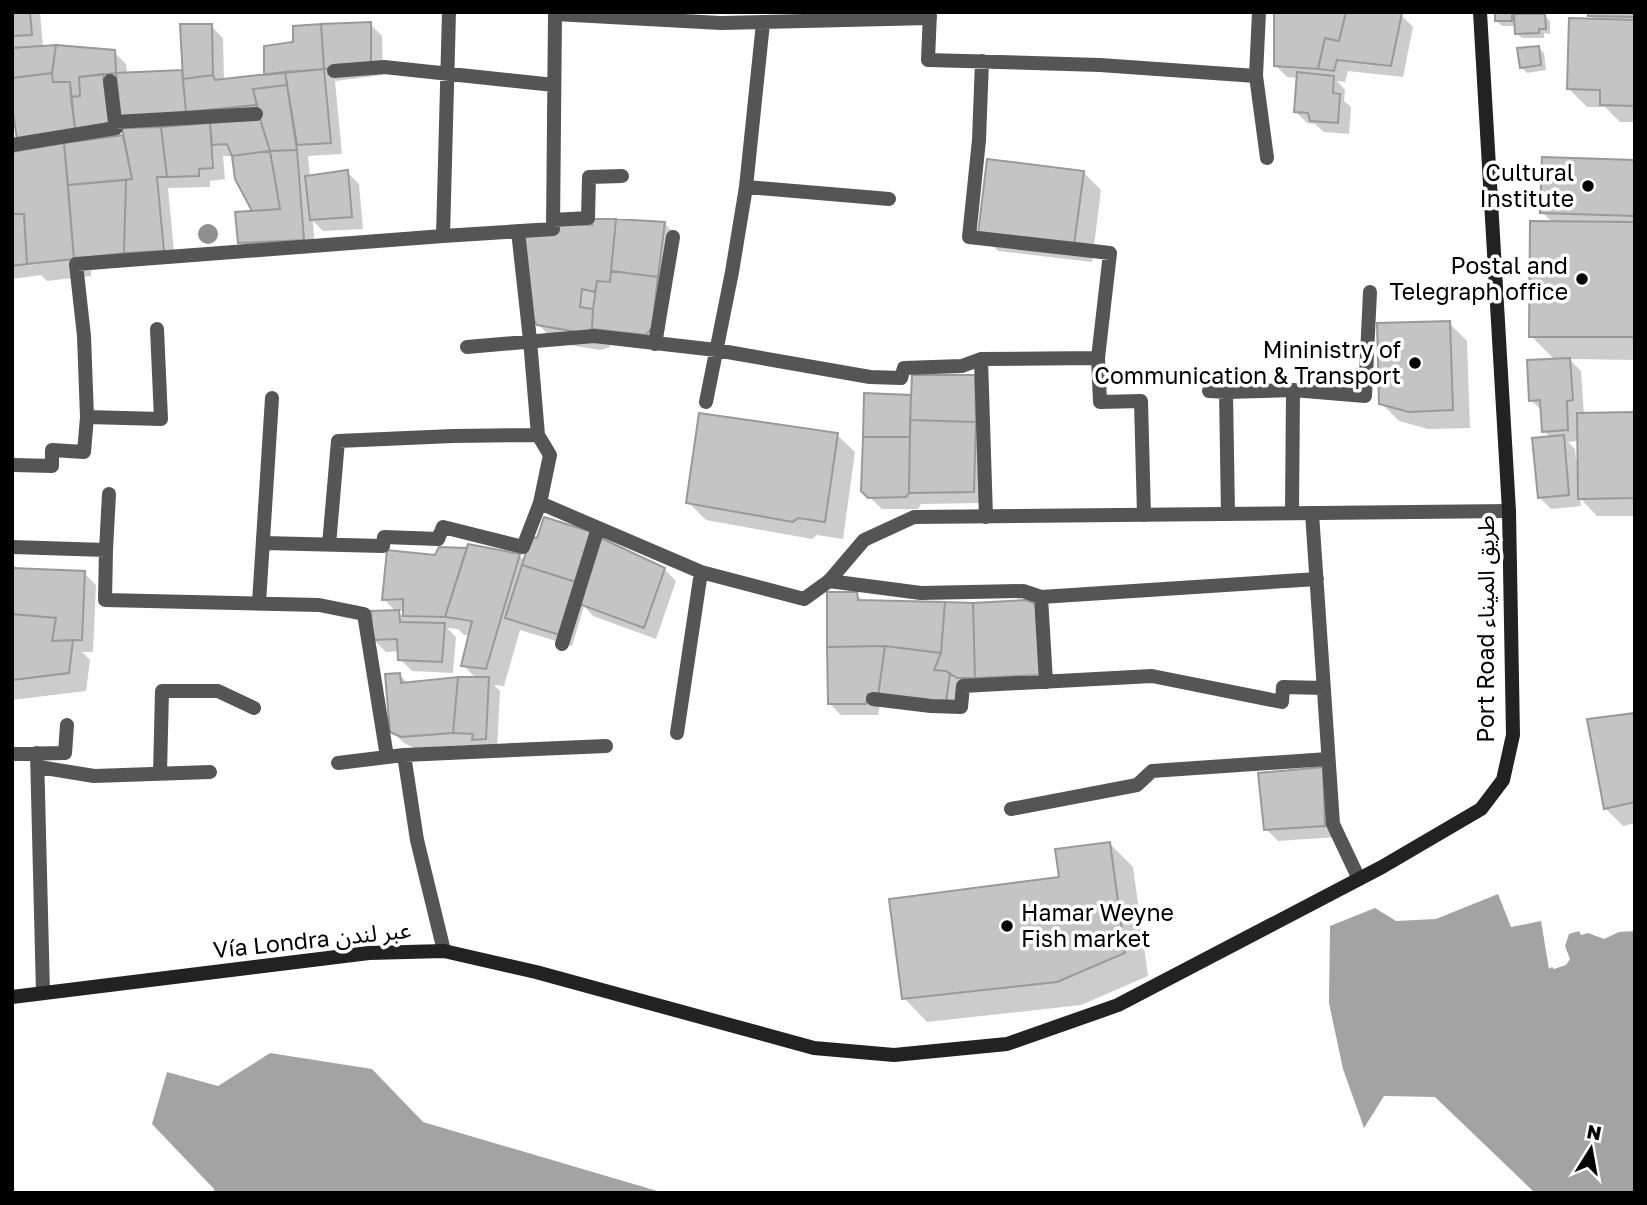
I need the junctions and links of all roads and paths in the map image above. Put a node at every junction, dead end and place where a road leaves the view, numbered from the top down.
1 (449, 12) edge
2 (1259, 12) edge
3 (1480, 12) edge
4 (565, 14) edge
5 (930, 15) edge
6 (721, 18) edge
7 (763, 23) junction
8 (982, 61) junction
9 (334, 71) dead end
10 (447, 74) junction
11 (1256, 76) junction
12 (110, 81) dead end
13 (554, 85) junction
14 (256, 114) dead end
15 (115, 122) junction
16 (12, 145) edge
17 (1267, 158) dead end
18 (622, 176) dead end
19 (746, 187) junction
20 (889, 199) dead end
21 (553, 220) junction
22 (517, 231) junction
23 (443, 236) junction
24 (673, 237) dead end
25 (1370, 292) dead end
26 (157, 329) dead end
27 (530, 340) junction
28 (655, 344) junction
29 (467, 346) dead end
30 (716, 350) junction
31 (1098, 358) junction
32 (981, 359) junction
33 (1293, 390) junction
34 (1209, 391) dead end
35 (1226, 392) junction
36 (272, 398) dead end
37 (706, 402) dead end
38 (87, 417) junction
39 (538, 435) junction
40 (14, 466) dead end
41 (109, 494) dead end
42 (540, 503) junction
43 (1508, 511) junction
44 (1292, 513) junction
45 (1312, 513) junction
46 (1228, 514) junction
47 (1144, 515) junction
48 (986, 517) junction
49 (598, 528) junction
50 (264, 543) junction
51 (329, 545) junction
52 (12, 547) edge
53 (106, 550) junction
54 (701, 572) junction
55 (1317, 579) junction
56 (829, 581) junction
57 (1041, 597) junction
58 (259, 603) junction
59 (562, 644) dead end
60 (1046, 682) junction
61 (1324, 688) junction
62 (873, 699) dead end
63 (254, 708) dead end
64 (67, 725) dead end
65 (677, 733) dead end
66 (606, 746) dead end
67 (12, 754) edge
68 (404, 755) junction
69 (387, 757) junction
70 (1328, 759) junction
71 (38, 760) junction
72 (338, 763) dead end
73 (210, 772) dead end
74 (160, 774) junction
75 (1011, 809) dead end
76 (1359, 880) junction
77 (444, 951) junction
78 (43, 993) junction
79 (12, 997) edge
80 (814, 1048) joint

1 - 10 street
2 - 11 street
3 - 43 main road, Port Road طريق الميناء
4 - 6 street
4 - 13 street
5 - 7 street
5 - 8 street
6 - 7 street
7 - 19 street
8 - 11 street
8 - 31 street
9 - 10 street
10 - 13 street
10 - 23 street
11 - 17 street
12 - 15 street
13 - 21 street
14 - 15 street
15 - 16 street
18 - 21 street
19 - 20 street
19 - 30 street
21 - 22 street
22 - 23 street
22 - 27 street
23 - 38 street
24 - 28 street
25 - 33 street
26 - 38 street
27 - 28 street
27 - 29 street
27 - 39 street
28 - 30 street
30 - 32 street
30 - 37 street
31 - 32 street
31 - 47 street
32 - 48 street
33 - 35 street
33 - 44 street
34 - 35 street
35 - 46 street
36 - 50 street
38 - 40 street
39 - 42 street
39 - 51 street
41 - 53 street
42 - 49 street
42 - 51 street
43 - 45 street
43 - 76 main road, Port Road طريق الميناء
44 - 45 street
44 - 46 street
45 - 55 street
46 - 47 street
47 - 48 street
48 - 56 street
49 - 54 street
49 - 59 street
50 - 51 street
50 - 58 street
52 - 53 street
53 - 58 street
54 - 56 street
54 - 65 street
55 - 57 street
55 - 61 street
56 - 57 street
57 - 60 street
58 - 69 street
60 - 61 street
60 - 62 street
61 - 70 street
63 - 74 street
64 - 71 street
66 - 68 street
67 - 71 street
68 - 69 street
68 - 77 street
69 - 72 street
70 - 75 street
70 - 76 street
71 - 74 street
71 - 78 street
73 - 74 street
76 - 80 main road, Port Road طريق الميناء
77 - 78 main road, Vía Londra عبر لندن
77 - 80 main road, Vía Londra عبر لندن
78 - 79 main road, Vía Londra عبر لندن

